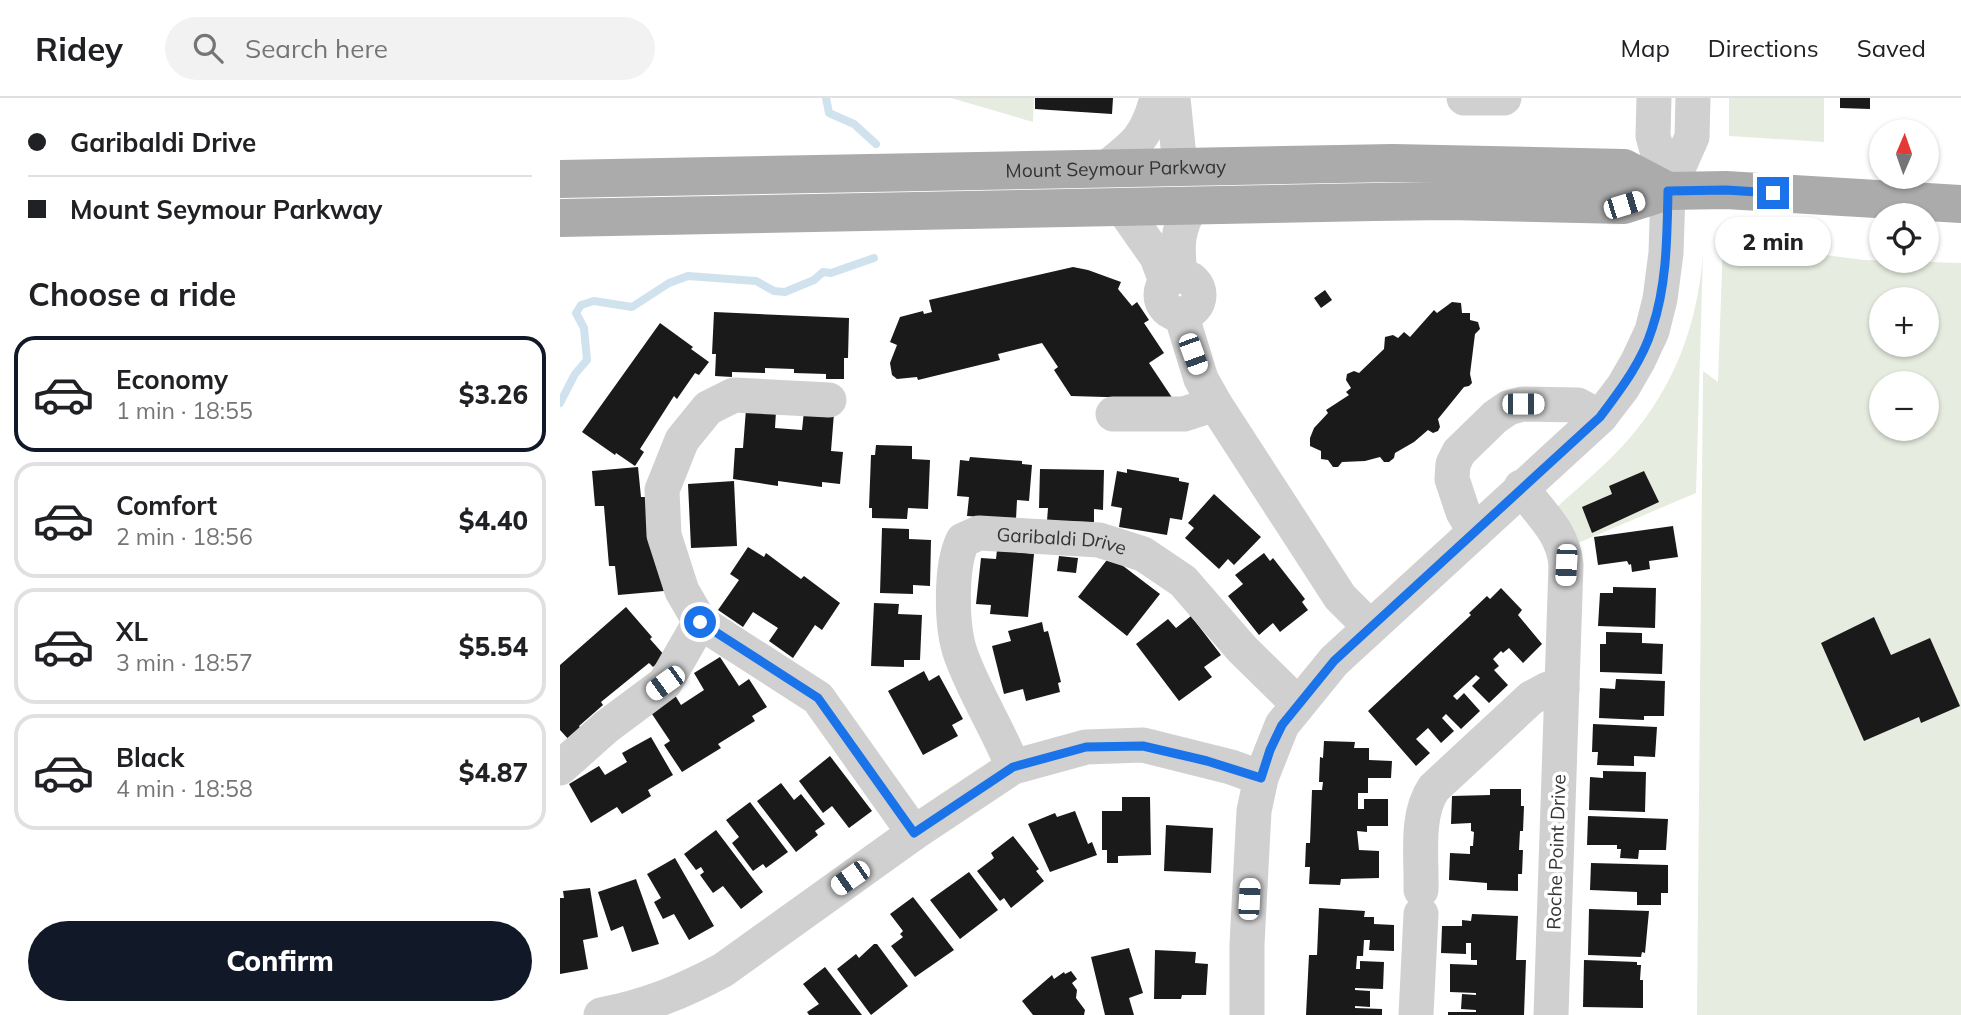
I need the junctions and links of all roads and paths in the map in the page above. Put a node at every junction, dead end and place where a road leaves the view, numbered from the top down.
1 (1157, 98) edge
2 (1173, 98) edge
3 (1464, 98) edge
4 (1504, 98) edge
5 (1654, 98) edge
6 (1693, 98) edge
7 (1180, 167) junction
8 (1106, 168) junction
9 (560, 179) edge
10 (1668, 191) junction
11 (1961, 204) edge
12 (1176, 206) junction
13 (1122, 207) junction
14 (560, 218) edge
15 (1173, 279) junction
16 (829, 400) dead end
17 (1215, 404) junction
18 (1113, 414) dead end
19 (1600, 417) junction
20 (1521, 487) junction
21 (1475, 532) junction
22 (700, 622) junction
23 (1370, 627) junction
24 (1562, 689) junction
25 (1298, 704) junction
26 (1013, 767) junction
27 (560, 768) edge
28 (1261, 778) junction
29 (914, 833) junction
30 (644, 1011) edge
31 (601, 1015) edge
32 (1247, 1015) edge
33 (1416, 1015) edge
34 (1551, 1015) edge

1 - 8 street
2 - 7 street
3 - 4 street
5 - 10 street
6 - 10 street
7 - 8 main road, Mount Seymour Parkway
7 - 10 main road, Mount Seymour Parkway
7 - 12 main road
8 - 9 main road, Mount Seymour Parkway
10 - 11 main road, Mount Seymour Parkway
10 - 12 main road, Mount Seymour Parkway
10 - 19 street
12 - 13 main road, Mount Seymour Parkway
12 - 15 street
13 - 14 main road, Mount Seymour Parkway
13 - 15 street
15 - 17 street
16 - 22 street
17 - 18 street
17 - 23 street
19 - 20 street
19 - 21 street
20 - 21 street
20 - 24 street, Roche Point Drive
21 - 23 street
22 - 27 street
22 - 29 street
23 - 25 street
24 - 33 street
24 - 34 street, Roche Point Drive
25 - 26 street, Garibaldi Drive
25 - 28 street
26 - 28 street
26 - 29 street
28 - 32 street
29 - 30 street
30 - 31 street

